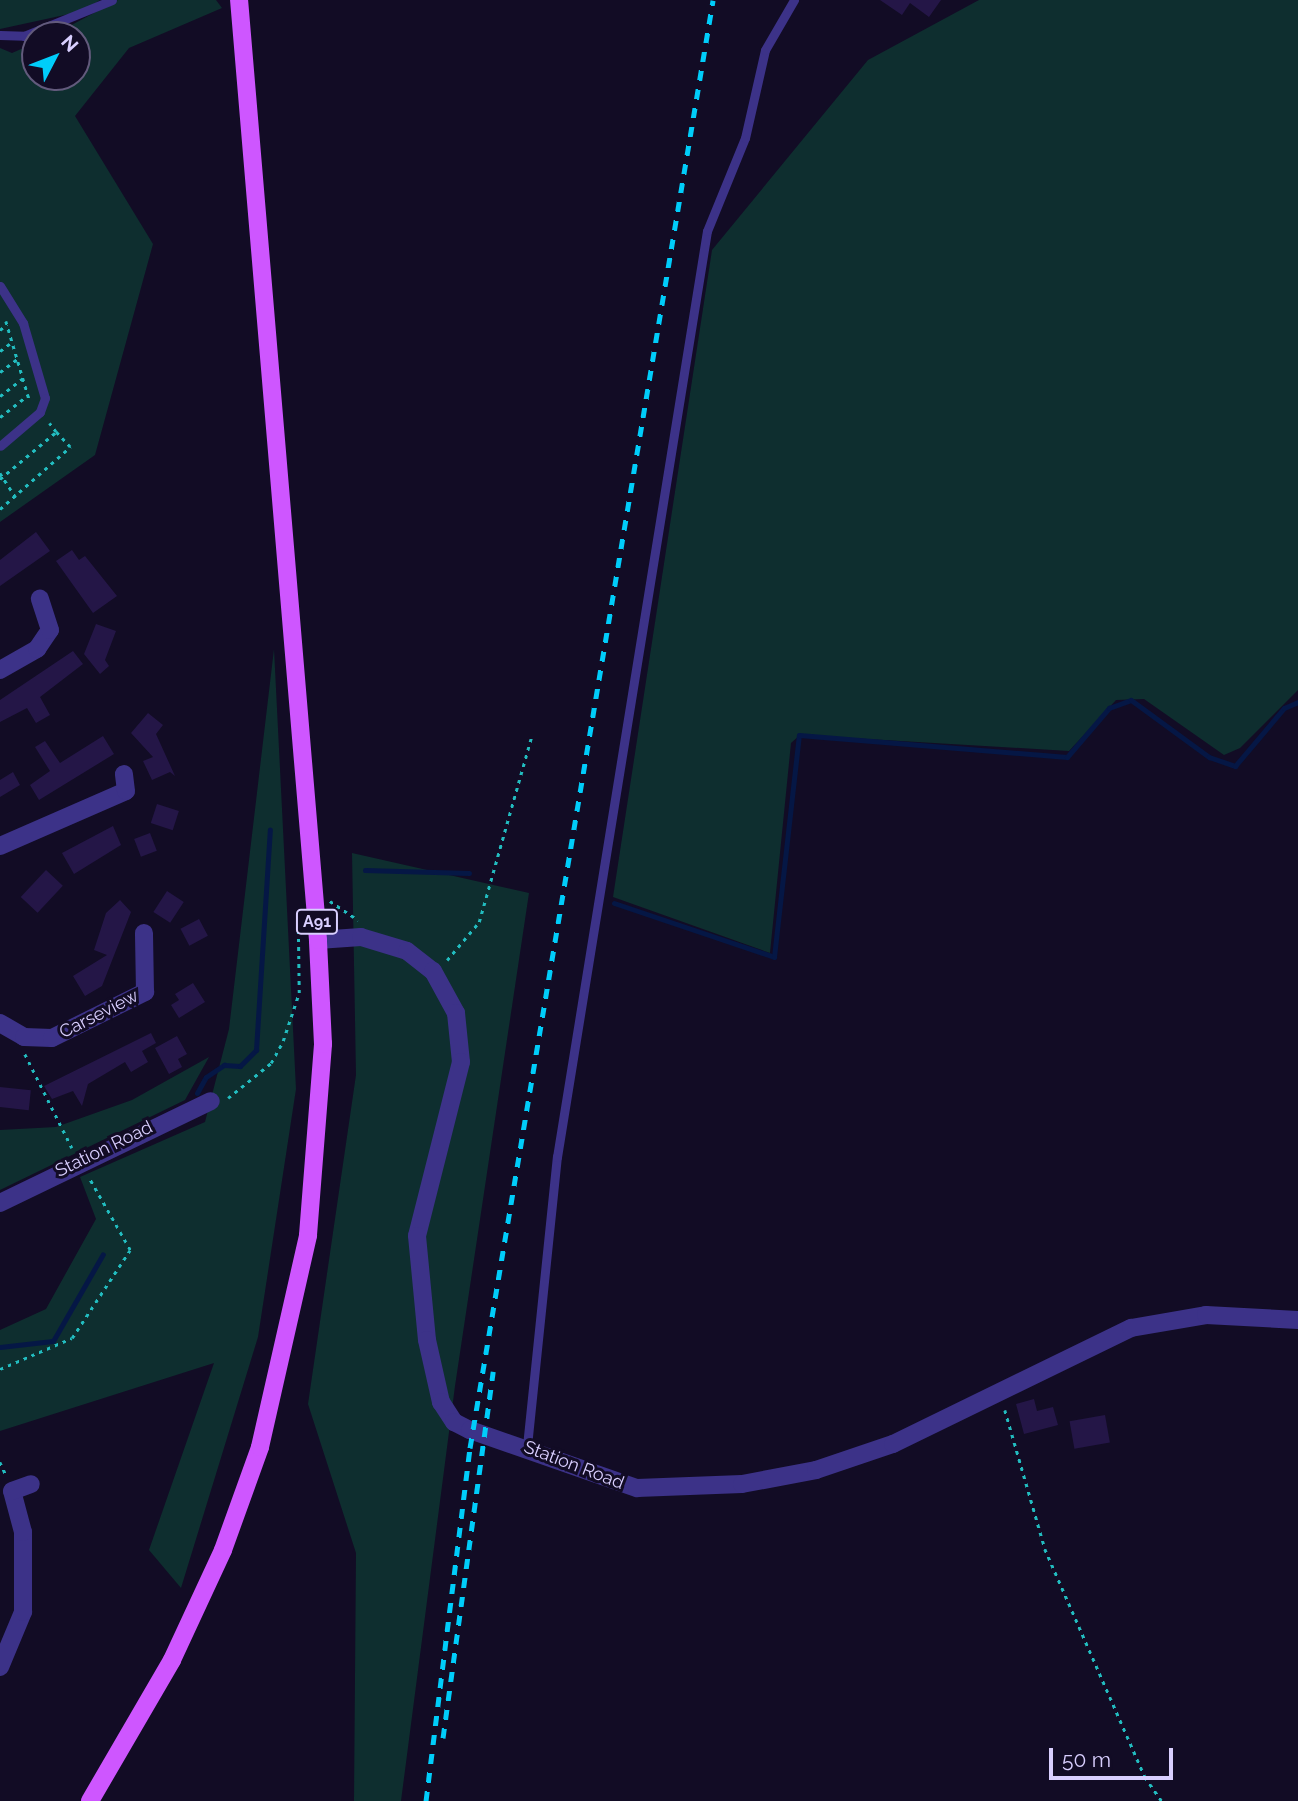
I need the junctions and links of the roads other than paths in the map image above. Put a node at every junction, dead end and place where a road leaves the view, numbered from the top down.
1 (112, 0) edge
2 (794, 0) edge
3 (239, 1) edge
4 (0, 35) edge
5 (0, 286) edge
6 (0, 446) edge
7 (40, 599) dead end
8 (0, 670) edge
9 (126, 791) dead end
10 (0, 846) edge
11 (144, 933) dead end
12 (318, 940) junction
13 (7, 1027) edge
14 (211, 1101) road end
15 (0, 1203) edge
16 (1298, 1320) edge
17 (527, 1446) junction
18 (32, 1485) dead end
19 (0, 1667) edge
20 (90, 1801) edge

1 - 4 lane
2 - 17 lane
3 - 12 main road, A91
5 - 6 lane
7 - 8 street
9 - 10 street
11 - 13 street, Carseview
12 - 17 street, Station Road
12 - 20 main road, A91
14 - 15 street, Station Road
16 - 17 street, Station Road
18 - 19 street

